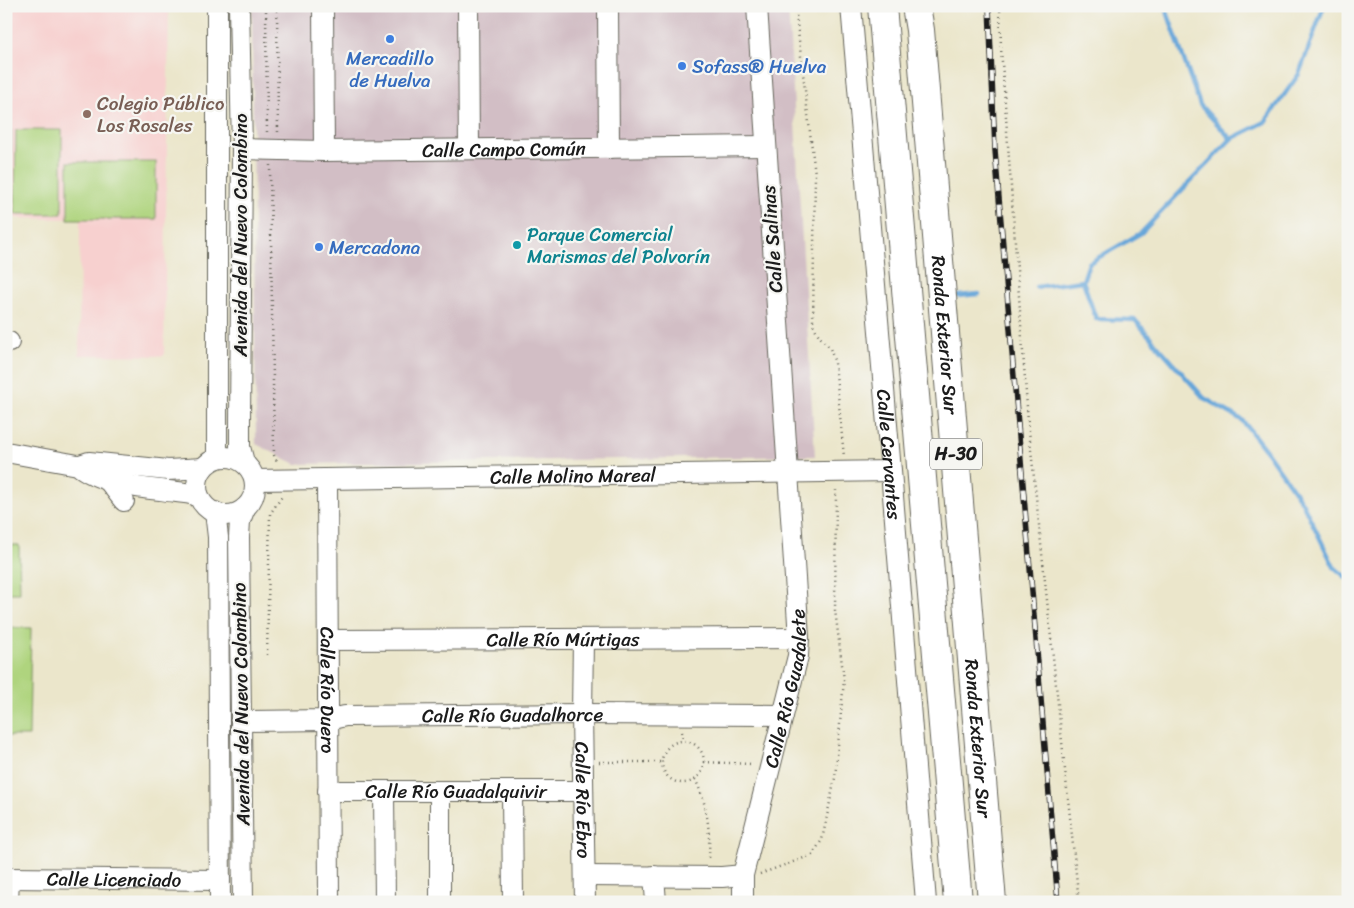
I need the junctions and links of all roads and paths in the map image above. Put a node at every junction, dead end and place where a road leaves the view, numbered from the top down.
1 (217, 6) edge
2 (240, 6) edge
3 (266, 6) edge
4 (277, 6) edge
5 (323, 6) edge
6 (468, 6) edge
7 (608, 6) edge
8 (757, 6) edge
9 (795, 6) edge
10 (851, 6) edge
11 (882, 6) edge
12 (916, 6) edge
13 (1000, 6) edge
14 (273, 142) junction
15 (766, 146) junction
16 (609, 148) junction
17 (242, 149) junction
18 (468, 149) junction
19 (324, 151) junction
20 (6, 452) edge
21 (844, 457) dead end
22 (244, 462) junction
23 (210, 463) junction
24 (78, 466) junction
25 (144, 468) junction
26 (891, 470) junction
27 (787, 472) junction
28 (282, 479) junction
29 (327, 479) junction
30 (255, 480) junction
31 (131, 485) junction
32 (836, 490) dead end
33 (199, 496) junction
34 (245, 508) junction
35 (215, 512) junction
36 (799, 638) junction
37 (583, 639) junction
38 (328, 640) junction
39 (267, 655) dead end
40 (582, 714) junction
41 (783, 715) junction
42 (328, 720) junction
43 (242, 721) junction
44 (682, 732) dead end
45 (683, 741) junction
46 (595, 762) dead end
47 (662, 762) junction
48 (704, 762) junction
49 (752, 764) dead end
50 (695, 779) junction
51 (328, 791) junction
52 (384, 791) junction
53 (440, 791) junction
54 (512, 791) junction
55 (583, 791) junction
56 (709, 866) dead end
57 (749, 875) junction
58 (584, 876) junction
59 (654, 876) junction
60 (8, 878) edge
61 (220, 880) junction
62 (8, 902) edge
63 (220, 902) edge
64 (243, 902) edge
65 (329, 902) edge
66 (385, 902) edge
67 (440, 902) edge
68 (513, 902) edge
69 (585, 902) edge
70 (656, 902) edge
71 (743, 902) edge
72 (926, 902) edge
73 (958, 902) edge
74 (992, 902) edge
75 (1079, 902) edge

1 - 23 street, Avenida del Nuevo Colombino
2 - 17 street, Avenida del Nuevo Colombino
3 - 14 path
4 - 14 path
5 - 19 street
6 - 18 street
7 - 16 street
8 - 15 street, Calle Salinas
9 - 21 path
10 - 26 street, Calle Cervantes
11 - 73 highway, Ronda Exterior Sur / H-30
12 - 74 highway, Ronda Exterior Sur / H-30
13 - 75 path
14 - 17 street, Calle Campo Común
14 - 19 street, Calle Campo Común
14 - 28 path
15 - 16 street, Calle Campo Común
15 - 27 street, Calle Salinas
16 - 18 street, Calle Campo Común
17 - 22 street, Avenida del Nuevo Colombino
18 - 19 street, Calle Campo Común
20 - 24 street
22 - 23 street
22 - 30 street
23 - 25 street
23 - 33 street
24 - 25 street
24 - 31 street
25 - 31 street
26 - 27 street, Calle Molino Mareal
26 - 72 street, Calle Cervantes
27 - 29 street, Calle Molino Mareal
27 - 36 street, Calle Río Guadalete
28 - 29 street, Calle Molino Mareal
28 - 30 street, Calle Molino Mareal
28 - 39 path
29 - 38 street, Calle Río Duero
30 - 34 street
31 - 33 street
32 - 57 path
33 - 35 street
34 - 35 street
34 - 43 street, Avenida del Nuevo Colombino
35 - 61 street, Avenida del Nuevo Colombino
36 - 37 street, Calle Río Múrtigas
36 - 41 street, Calle Río Guadalete
37 - 38 street, Calle Río Múrtigas
37 - 40 street, Calle Río Ebro
38 - 42 street, Calle Río Duero
40 - 41 street, Calle Río Guadalhorce
40 - 42 street, Calle Río Guadalhorce
40 - 55 street, Calle Río Ebro
41 - 57 street, Calle Río Guadalete
42 - 43 street, Calle Río Guadalhorce
42 - 51 street, Calle Río Duero
43 - 64 street, Avenida del Nuevo Colombino
44 - 45 path
45 - 47 path
45 - 48 path
46 - 47 path
47 - 50 path
48 - 49 path
48 - 50 path
50 - 56 path
51 - 52 street, Calle Río Guadalquivir
51 - 65 street, Calle Río Duero
52 - 53 street, Calle Río Guadalquivir
52 - 66 street
53 - 54 street, Calle Río Guadalquivir
53 - 67 street
54 - 55 street, Calle Río Guadalquivir
54 - 68 street
55 - 58 street, Calle Río Ebro
57 - 59 street
57 - 71 street, Calle Río Guadalete
58 - 59 street
58 - 69 street, Calle Río Ebro
59 - 70 street
60 - 61 street, Calle Licenciado
60 - 62 street
61 - 63 street, Avenida del Nuevo Colombino

